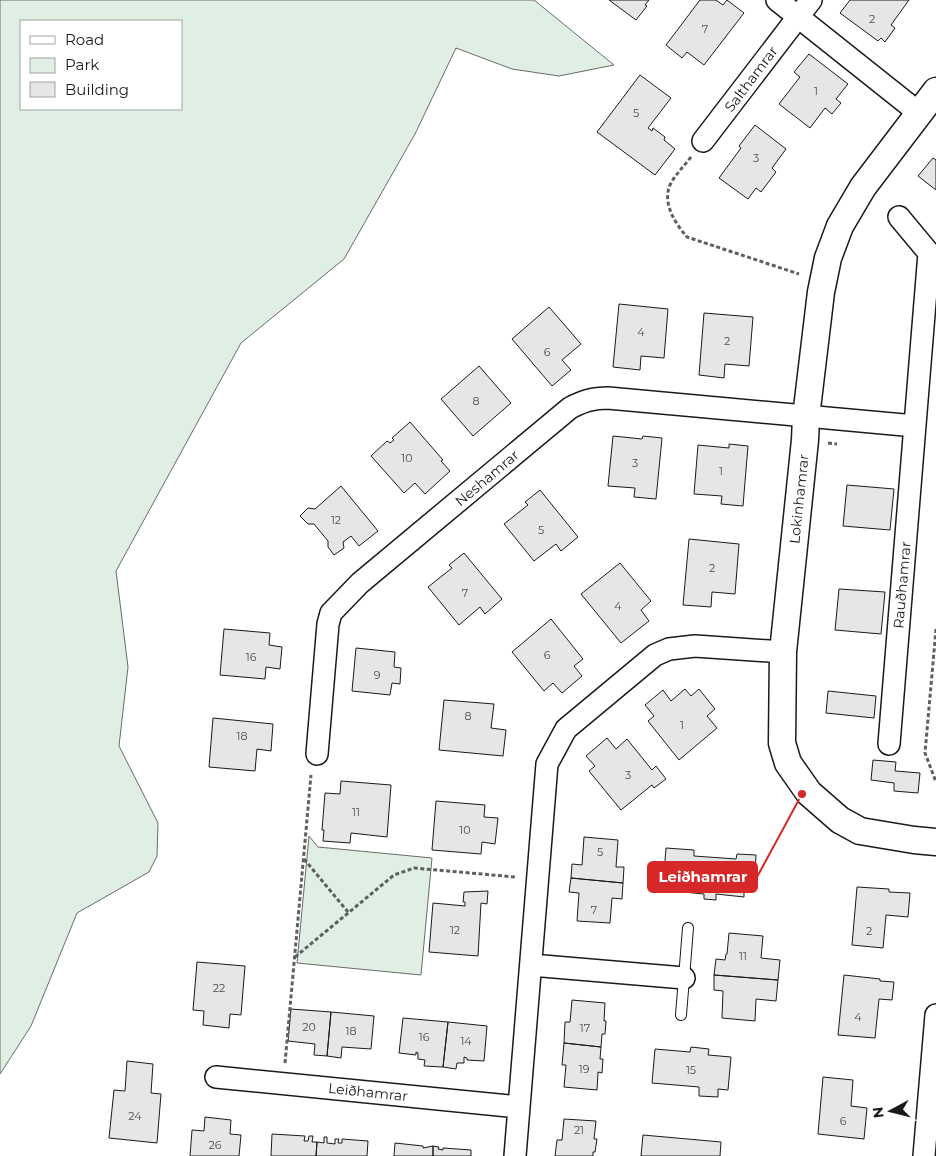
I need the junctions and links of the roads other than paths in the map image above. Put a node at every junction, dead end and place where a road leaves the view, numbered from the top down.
1 (777, 0) edge
2 (805, 8) edge
3 (936, 91) edge
4 (919, 113) junction
5 (703, 141) road end
6 (899, 217) dead end
7 (806, 417) junction
8 (915, 426) junction
9 (783, 652) junction
10 (889, 744) dead end
11 (316, 754) road end
12 (936, 842) edge
13 (688, 928) dead end
14 (531, 965) junction
15 (684, 978) junction
16 (681, 1015) dead end
17 (936, 1015) edge
18 (216, 1077) dead end
19 (519, 1107) junction
20 (515, 1156) edge
21 (924, 1156) edge

1 - 2 street
2 - 4 street
2 - 5 street, Salthamrar
3 - 4 street, Lokinhamrar
4 - 7 street, Lokinhamrar
6 - 8 street, Rauðhamrar
7 - 8 street
7 - 9 street, Lokinhamrar
7 - 11 street, Neshamrar
8 - 10 street, Rauðhamrar
9 - 12 street, Lokinhamrar
9 - 14 street
13 - 15 lane
14 - 15 street
14 - 19 street
15 - 16 lane
17 - 21 street
18 - 19 street, Leiðhamrar
19 - 20 street

